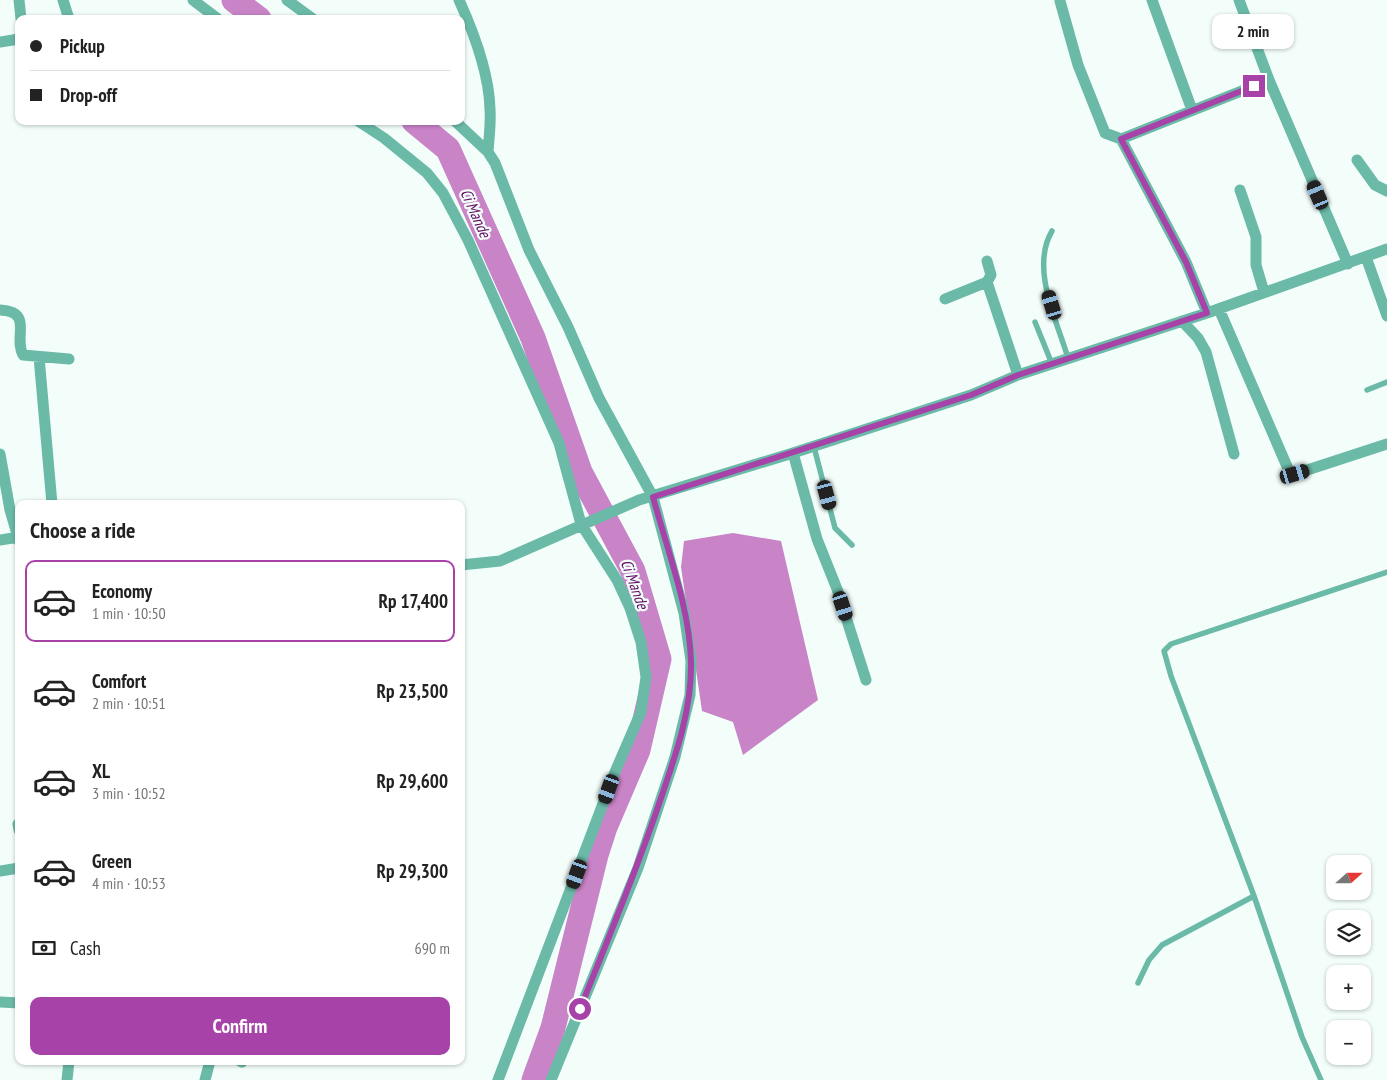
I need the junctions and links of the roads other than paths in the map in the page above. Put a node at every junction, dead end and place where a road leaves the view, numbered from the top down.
1 (19, 0) edge
2 (63, 0) edge
3 (194, 0) edge
4 (287, 0) edge
5 (459, 0) edge
6 (1152, 0) edge
7 (1239, 0) edge
8 (1060, 2) dead end
9 (21, 15) edge
10 (68, 15) edge
11 (213, 15) edge
12 (308, 15) edge
13 (15, 40) edge
14 (0, 42) edge
15 (1269, 80) junction
16 (1192, 110) junction
17 (363, 125) edge
18 (459, 125) edge
19 (1121, 139) junction
20 (488, 152) junction
21 (1356, 160) dead end
22 (1240, 190) dead end
23 (1387, 191) edge
24 (1052, 231) dead end
25 (1387, 250) edge
26 (1366, 257) junction
27 (987, 261) dead end
28 (1348, 264) junction
29 (987, 282) junction
30 (1264, 292) junction
31 (945, 299) dead end
32 (0, 310) edge
33 (1213, 311) junction
34 (1387, 316) edge
35 (1182, 321) junction
36 (1035, 322) dead end
37 (39, 357) junction
38 (1068, 358) junction
39 (69, 359) dead end
40 (1052, 364) junction
41 (1018, 375) junction
42 (1387, 382) edge
43 (1367, 390) dead end
44 (1387, 444) edge
45 (814, 446) junction
46 (793, 453) junction
47 (0, 454) edge
48 (1234, 454) dead end
49 (653, 497) junction
50 (52, 500) edge
51 (584, 523) junction
52 (15, 528) edge
53 (15, 538) edge
54 (0, 540) edge
55 (852, 545) dead end
56 (465, 565) edge
57 (1387, 572) edge
58 (866, 680) dead end
59 (15, 869) edge
60 (0, 871) edge
61 (1254, 896) junction
62 (1138, 982) dead end
63 (0, 1002) edge
64 (15, 1002) edge
65 (69, 1065) edge
66 (209, 1065) edge
67 (67, 1080) edge
68 (205, 1080) edge
69 (498, 1080) edge
70 (551, 1080) edge
71 (1321, 1080) edge

1 - 9 street
2 - 10 street
3 - 11 street
4 - 12 street
5 - 20 street
6 - 16 street
7 - 15 street
8 - 19 street
13 - 14 street
15 - 16 street
15 - 28 street
16 - 19 street
17 - 51 street
18 - 20 street
19 - 33 street
20 - 49 street
21 - 23 street
22 - 30 street
24 - 38 lane
25 - 26 street
26 - 28 street
26 - 34 street
27 - 29 street
28 - 30 street
29 - 31 street
29 - 41 street
30 - 33 street
32 - 37 street
33 - 35 street
33 - 44 street
35 - 38 street
35 - 48 street
36 - 40 lane
37 - 39 street
37 - 50 street
38 - 40 street
40 - 41 street
41 - 45 street
42 - 43 lane
45 - 46 street
45 - 55 lane
46 - 49 street
46 - 58 street
47 - 52 street
49 - 51 street
49 - 70 street
51 - 56 street
51 - 69 street
53 - 54 street
57 - 61 lane
59 - 60 street
61 - 62 lane
61 - 71 lane
63 - 64 street
65 - 67 street
66 - 68 street

